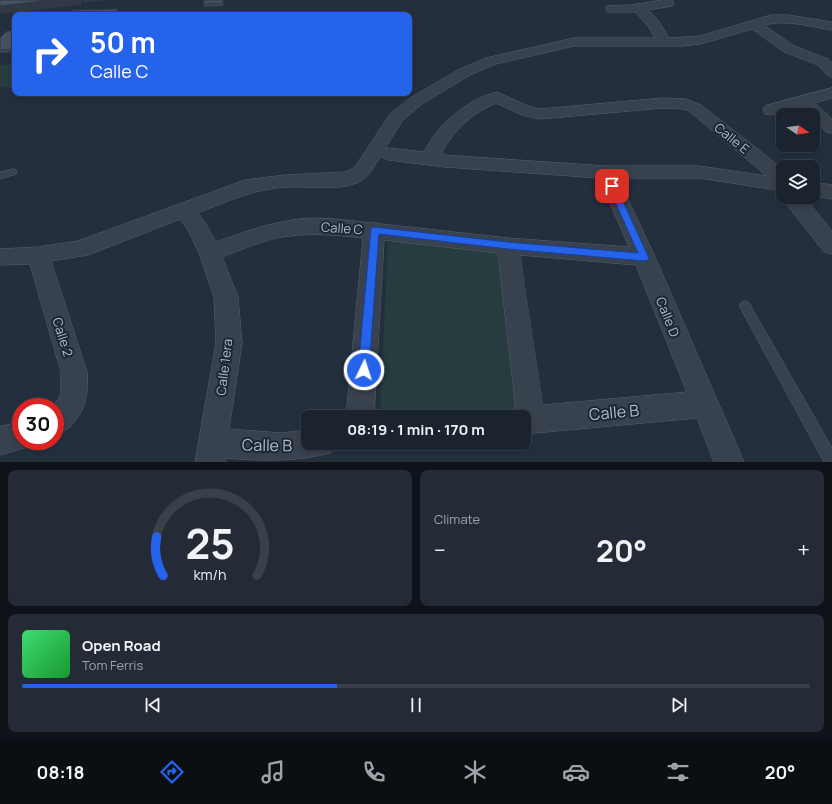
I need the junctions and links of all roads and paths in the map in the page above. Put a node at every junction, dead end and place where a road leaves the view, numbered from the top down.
1 (668, 3) dead end
2 (638, 8) junction
3 (612, 9) dead end
4 (754, 24) junction
5 (832, 26) edge
6 (664, 42) junction
7 (832, 72) edge
8 (832, 93) edge
9 (803, 101) junction
10 (771, 110) dead end
11 (832, 128) edge
12 (389, 154) dead end
13 (436, 159) junction
14 (14, 172) dead end
15 (606, 172) junction
16 (776, 173) edge
17 (0, 176) edge
18 (776, 184) edge
19 (820, 190) edge
20 (832, 192) edge
21 (797, 204) edge
22 (184, 210) junction
23 (374, 230) junction
24 (508, 246) junction
25 (832, 246) edge
26 (210, 253) junction
27 (38, 255) junction
28 (0, 257) edge
29 (644, 258) junction
30 (745, 306) dead end
31 (704, 404) junction
32 (361, 410) edge
33 (527, 410) edge
34 (64, 413) edge
35 (531, 420) edge
36 (12, 438) edge
37 (0, 441) edge
38 (301, 445) edge
39 (212, 452) edge
40 (729, 462) edge
41 (832, 462) edge

1 - 2 street
2 - 3 street
2 - 6 street
4 - 5 street
4 - 6 street
4 - 7 street
6 - 22 street
8 - 9 street
9 - 10 street
9 - 11 street
12 - 13 street
13 - 15 street
13 - 16 street, Calle E
14 - 17 lane
15 - 18 street
15 - 29 street, Calle D
19 - 20 street
21 - 25 street
22 - 26 street, Calle 1era
22 - 27 street
23 - 24 street, Calle C
23 - 26 street, Calle C
23 - 32 street
24 - 29 street, Calle C
24 - 33 street
26 - 39 street, Calle 1era
27 - 28 street
27 - 34 street, Calle 2
29 - 31 street, Calle D
30 - 41 lane
31 - 35 street, Calle B
31 - 40 street, Calle D
36 - 37 street
38 - 39 street, Calle B

